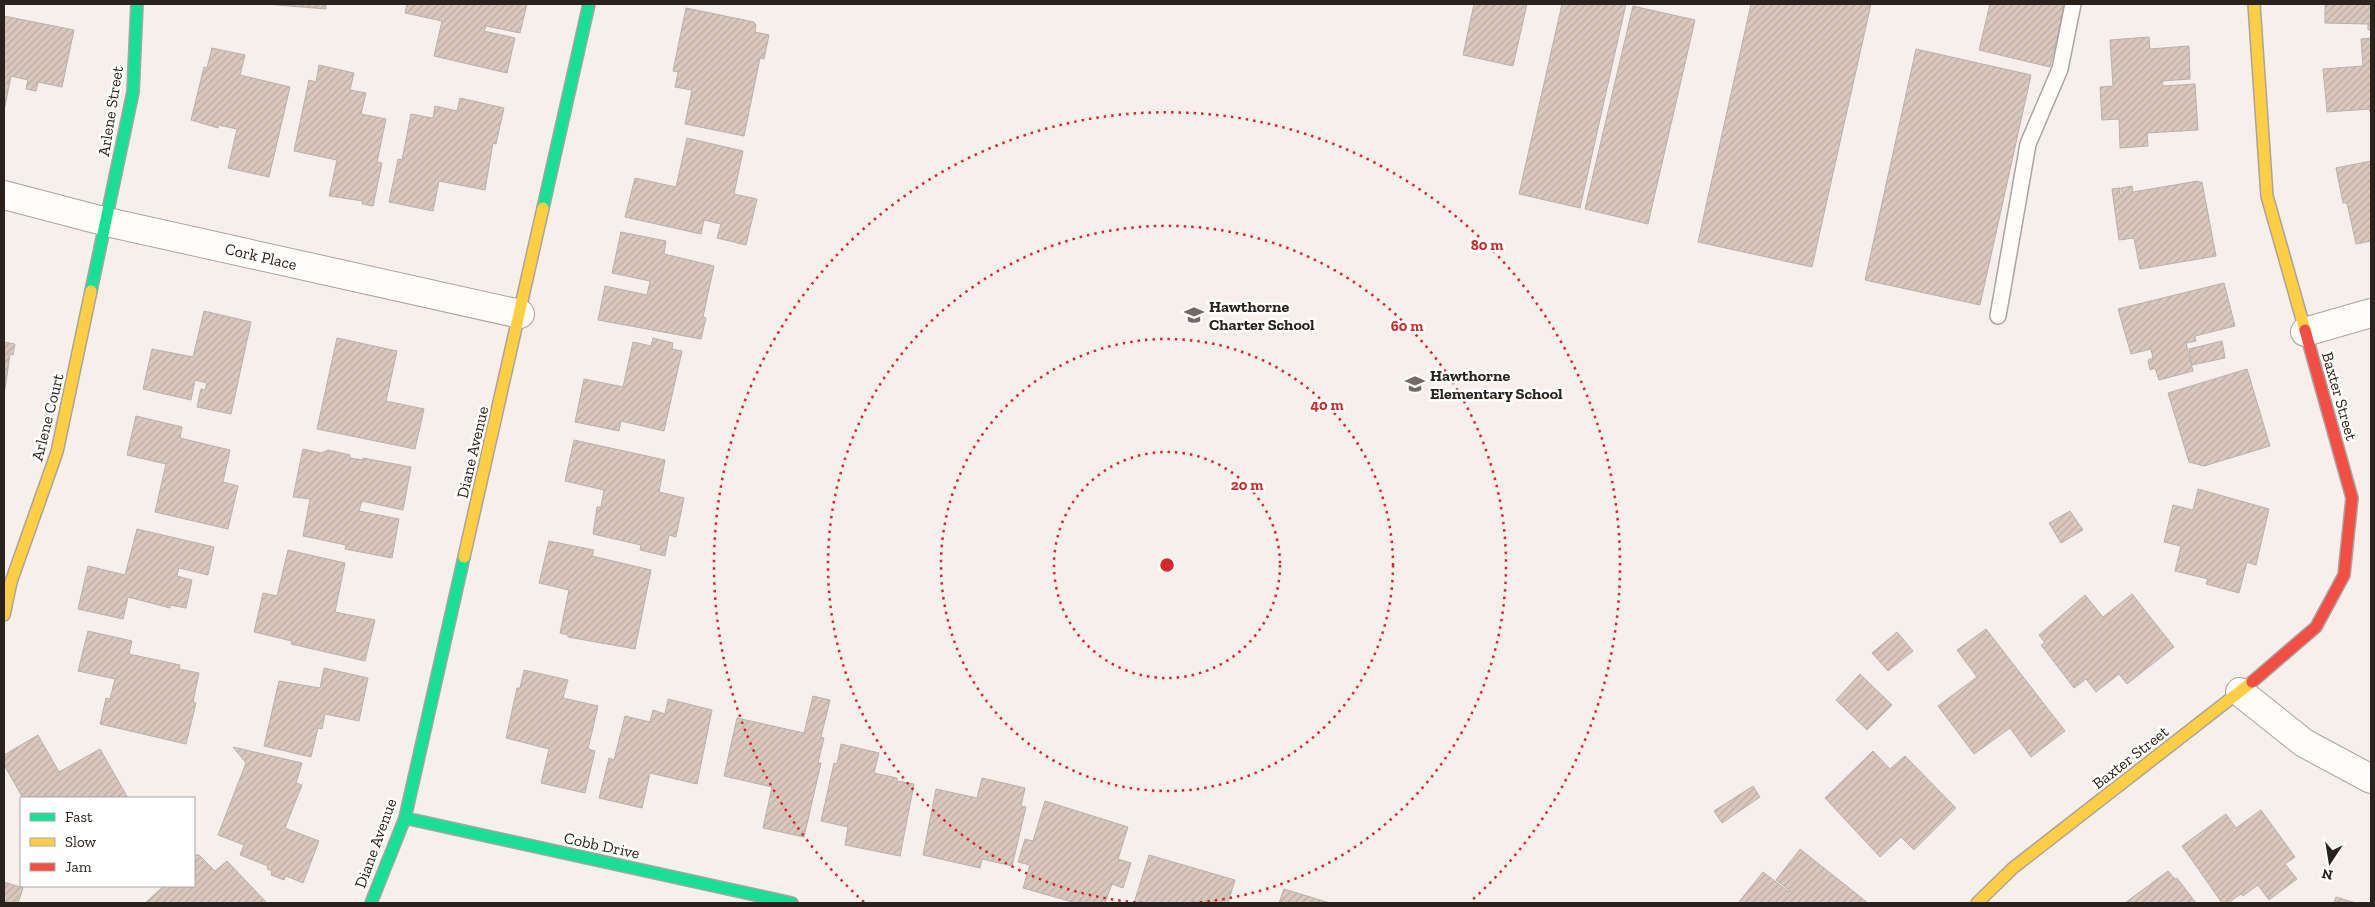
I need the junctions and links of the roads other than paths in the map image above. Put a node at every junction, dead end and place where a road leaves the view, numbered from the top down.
1 (137, 4) edge
2 (589, 4) edge
3 (2073, 4) edge
4 (2254, 4) edge
5 (4, 195) edge
6 (107, 222) junction
7 (2371, 313) edge
8 (520, 314) junction
9 (1998, 316) dead end
10 (2305, 332) junction
11 (4, 615) edge
12 (2240, 692) junction
13 (2371, 779) edge
14 (405, 818) junction
15 (371, 903) edge
16 (792, 903) edge
17 (1977, 903) edge

1 - 6 street, Arlene Street
2 - 8 street, Diane Avenue
3 - 9 lane
4 - 10 street, Baxter Street
5 - 6 street, Cork Place
6 - 8 street, Cork Place
6 - 11 street, Arlene Court
7 - 10 street
8 - 14 street, Diane Avenue
10 - 12 street, Baxter Street
12 - 13 street
12 - 17 street, Baxter Street
14 - 15 street, Diane Avenue
14 - 16 street, Cobb Drive

